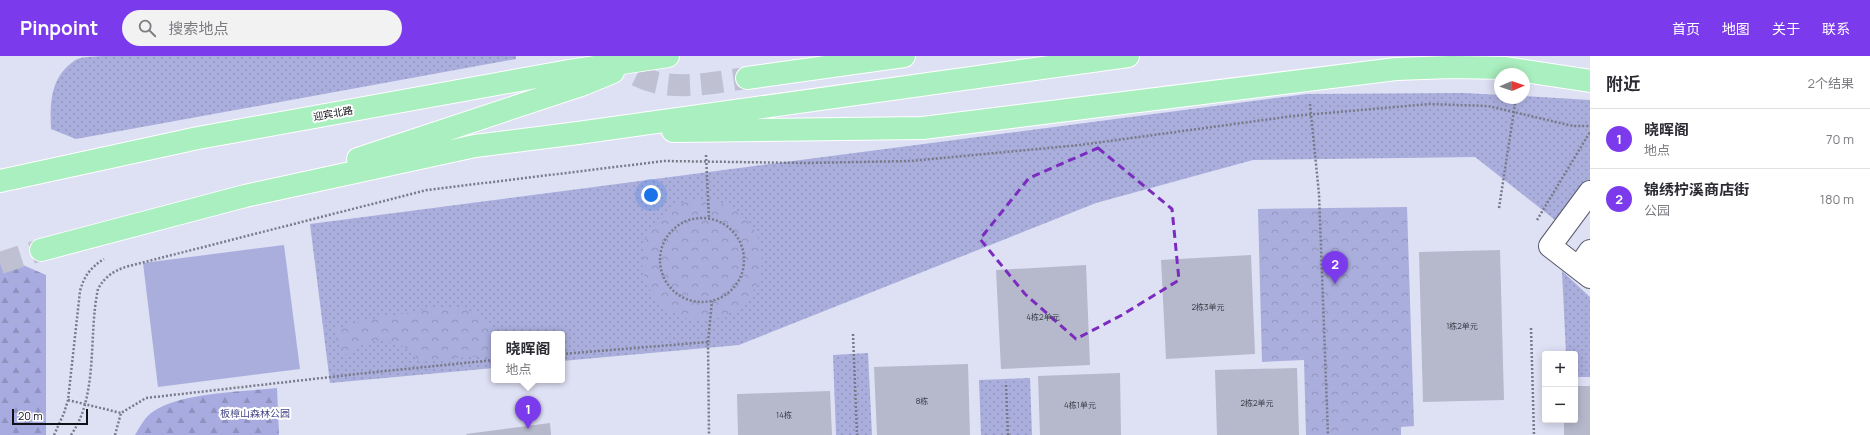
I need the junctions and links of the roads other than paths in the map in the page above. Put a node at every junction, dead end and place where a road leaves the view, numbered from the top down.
1 (668, 56) edge
2 (904, 56) edge
3 (1128, 56) edge
4 (639, 60) junction
5 (747, 78) tunnel mouth
6 (1590, 80) edge
7 (578, 133) junction
8 (0, 181) edge
9 (1590, 192) edge
10 (245, 196) junction
11 (41, 250) tunnel mouth
12 (1586, 265) edge

1 - 4 main road, 迎宾北路
2 - 5 main road
3 - 7 main road
4 - 8 main road, 迎宾北路
4 - 10 main road
6 - 7 main road
7 - 10 main road
9 - 12 lane
10 - 11 main road

